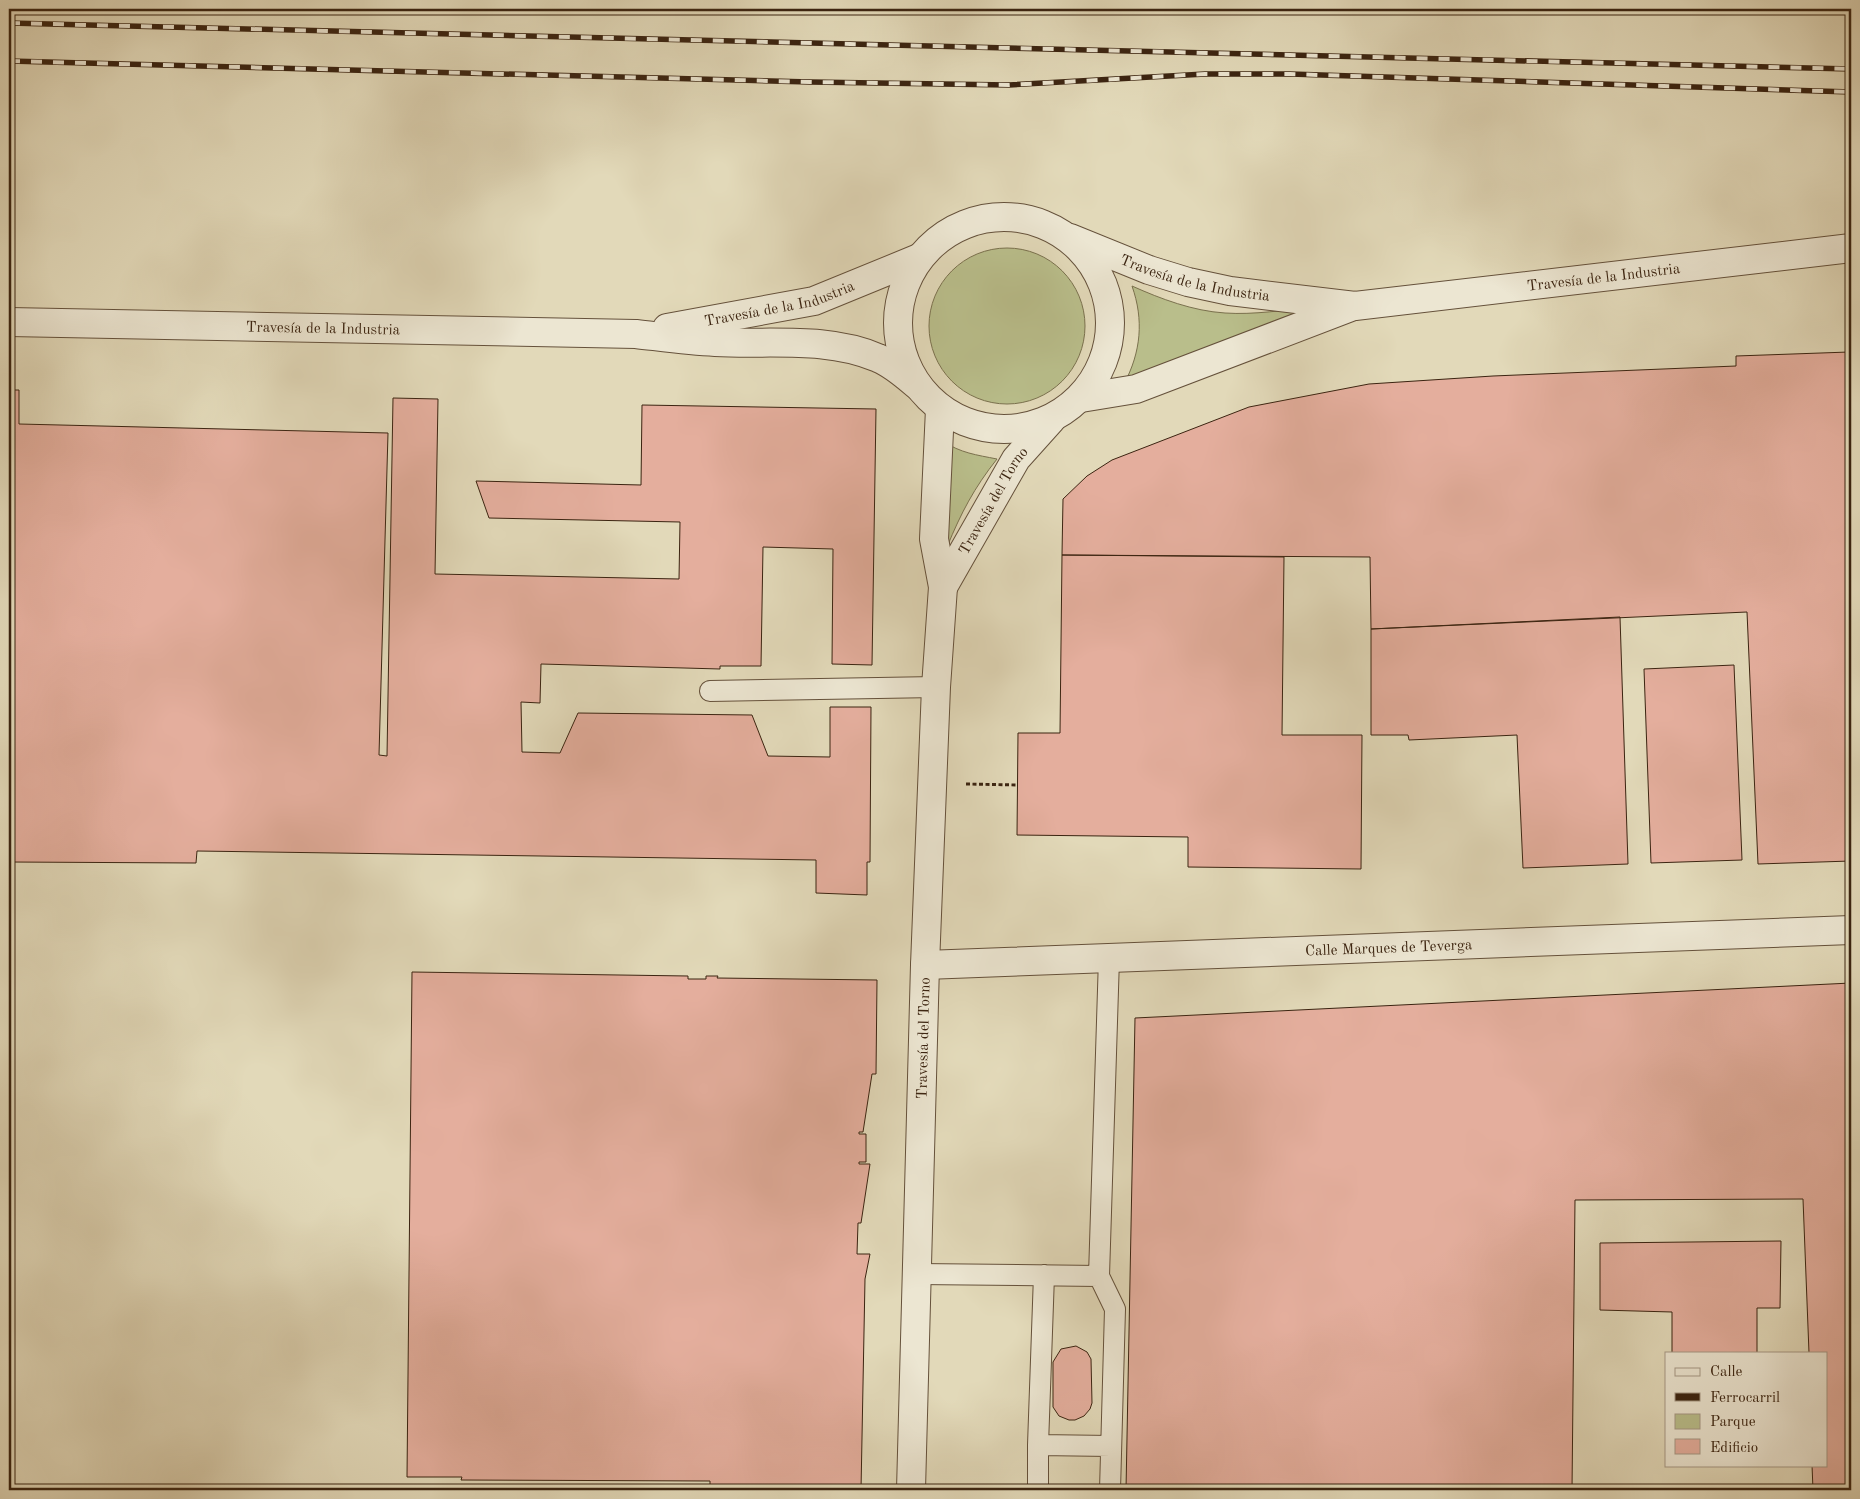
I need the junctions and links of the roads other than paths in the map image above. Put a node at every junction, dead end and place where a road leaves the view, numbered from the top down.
1 (1070, 238) junction
2 (1851, 248) edge
3 (919, 258) junction
4 (1355, 306) junction
5 (9, 322) edge
6 (636, 334) junction
7 (918, 386) junction
8 (1080, 398) junction
9 (940, 409) junction
10 (1051, 420) junction
11 (943, 586) junction
12 (936, 687) junction
13 (710, 691) dead end
14 (1851, 930) edge
15 (1109, 958) junction
16 (926, 965) junction
17 (917, 1274) junction
18 (1044, 1275) junction
19 (1099, 1276) junction
20 (1038, 1445) junction
21 (1111, 1446) junction
22 (911, 1490) edge
23 (1038, 1490) edge
24 (1110, 1490) edge

1 - 3 street, Travesía de la Industria
1 - 4 street, Travesía de la Industria
1 - 8 street, Travesía de la Industria
2 - 4 street, Travesía de la Industria
3 - 6 street, Travesía de la Industria
3 - 7 street, Travesía de la Industria
4 - 8 street, Travesía de la Industria
5 - 6 street, Travesía de la Industria
6 - 7 street, Travesía de la Industria
7 - 9 street, Travesía de la Industria
8 - 10 street, Travesía de la Industria
9 - 10 street, Travesía de la Industria
9 - 11 street, Travesía del Torno
10 - 11 street, Travesía del Torno
11 - 12 street, Travesía del Torno
12 - 13 lane
12 - 16 street, Travesía del Torno
14 - 15 street, Calle Marques de Teverga
15 - 16 street, Calle Marques de Teverga
15 - 19 lane
16 - 17 street, Travesía del Torno
17 - 18 lane
17 - 22 street, Travesía del Torno
18 - 19 lane
18 - 20 lane
19 - 21 lane
20 - 21 lane
20 - 23 lane
21 - 24 lane

